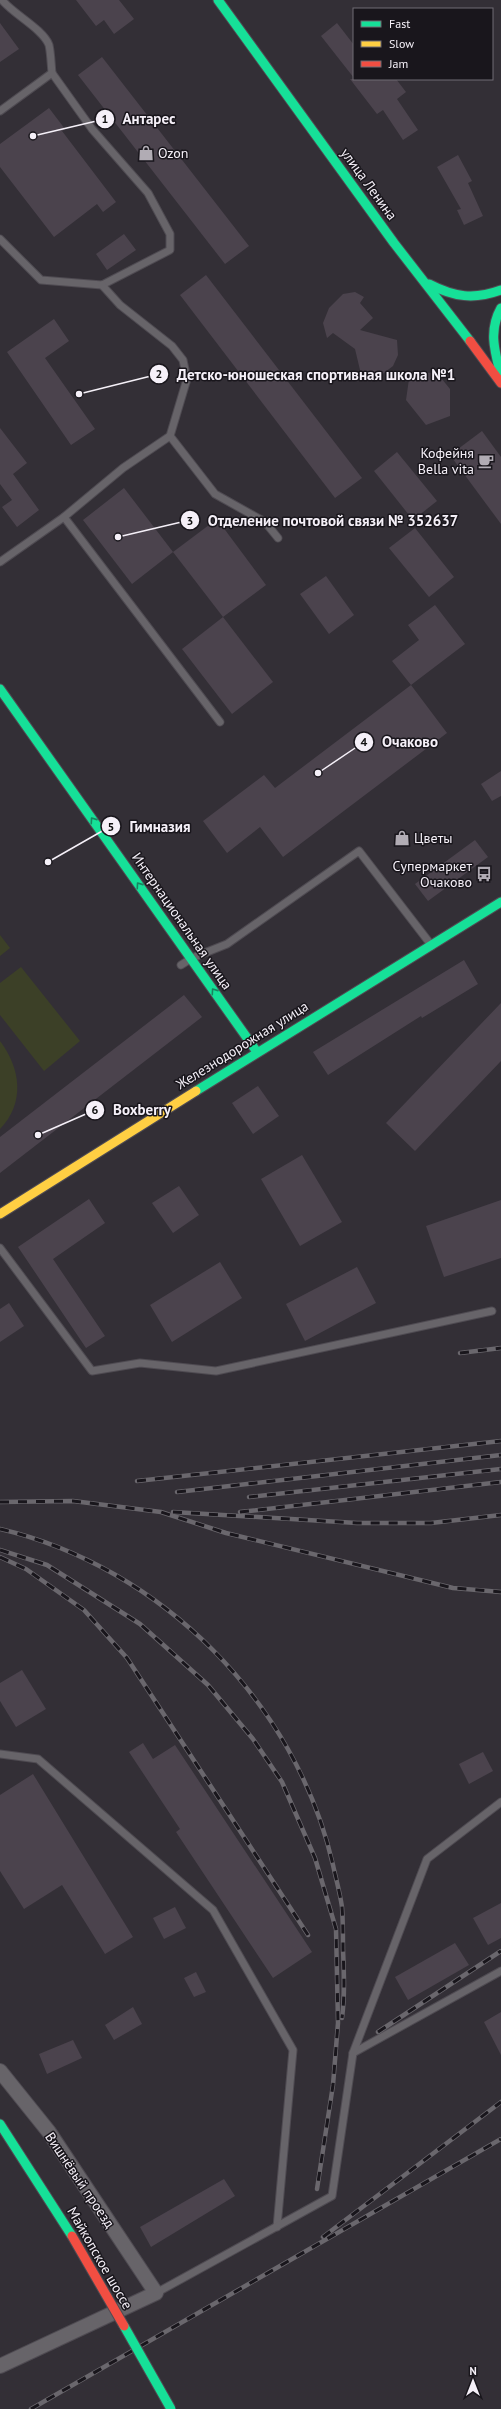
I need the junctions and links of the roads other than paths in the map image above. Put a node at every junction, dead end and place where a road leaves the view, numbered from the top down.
1 (2, 0) edge
2 (218, 0) edge
3 (52, 73) junction
4 (0, 111) edge
5 (0, 239) edge
6 (428, 283) junction
7 (102, 285) junction
8 (501, 290) edge
9 (501, 308) edge
10 (501, 378) edge
11 (501, 383) edge
12 (170, 436) junction
13 (64, 517) junction
14 (278, 538) dead end
15 (2, 558) edge
16 (0, 689) edge
17 (220, 722) dead end
18 (501, 902) edge
19 (432, 946) junction
20 (192, 958) junction
21 (181, 965) dead end
22 (257, 1052) junction
23 (0, 1214) edge
24 (0, 1248) edge
25 (492, 1311) dead end
26 (0, 1754) edge
27 (501, 1802) edge
28 (501, 1971) edge
29 (353, 2053) junction
30 (0, 2071) edge
31 (0, 2124) edge
32 (277, 2227) junction
33 (156, 2293) junction
34 (0, 2366) edge
35 (171, 2409) edge

1 - 3 lane
2 - 6 main road, улица Ленина
3 - 4 lane
3 - 7 lane
5 - 7 lane
6 - 8 main road
6 - 11 main road, улица Ленина
7 - 12 lane
9 - 10 main road
12 - 13 lane
12 - 14 lane
13 - 15 lane
13 - 17 lane
20 -> 16 main road, Интернациональная улица
18 - 19 main road, Железнодорожная улица
19 - 20 lane
19 - 22 main road, Железнодорожная улица
20 - 21 lane
22 -> 20 main road, Интернациональная улица
22 - 23 main road, Железнодорожная улица
24 - 25 lane
26 - 32 lane
27 - 29 lane
28 - 29 lane
29 - 32 lane
30 - 33 street, Вишнёвый проезд
31 - 35 main road, Майкопское шоссе, bridge
32 - 33 lane
33 - 34 street

